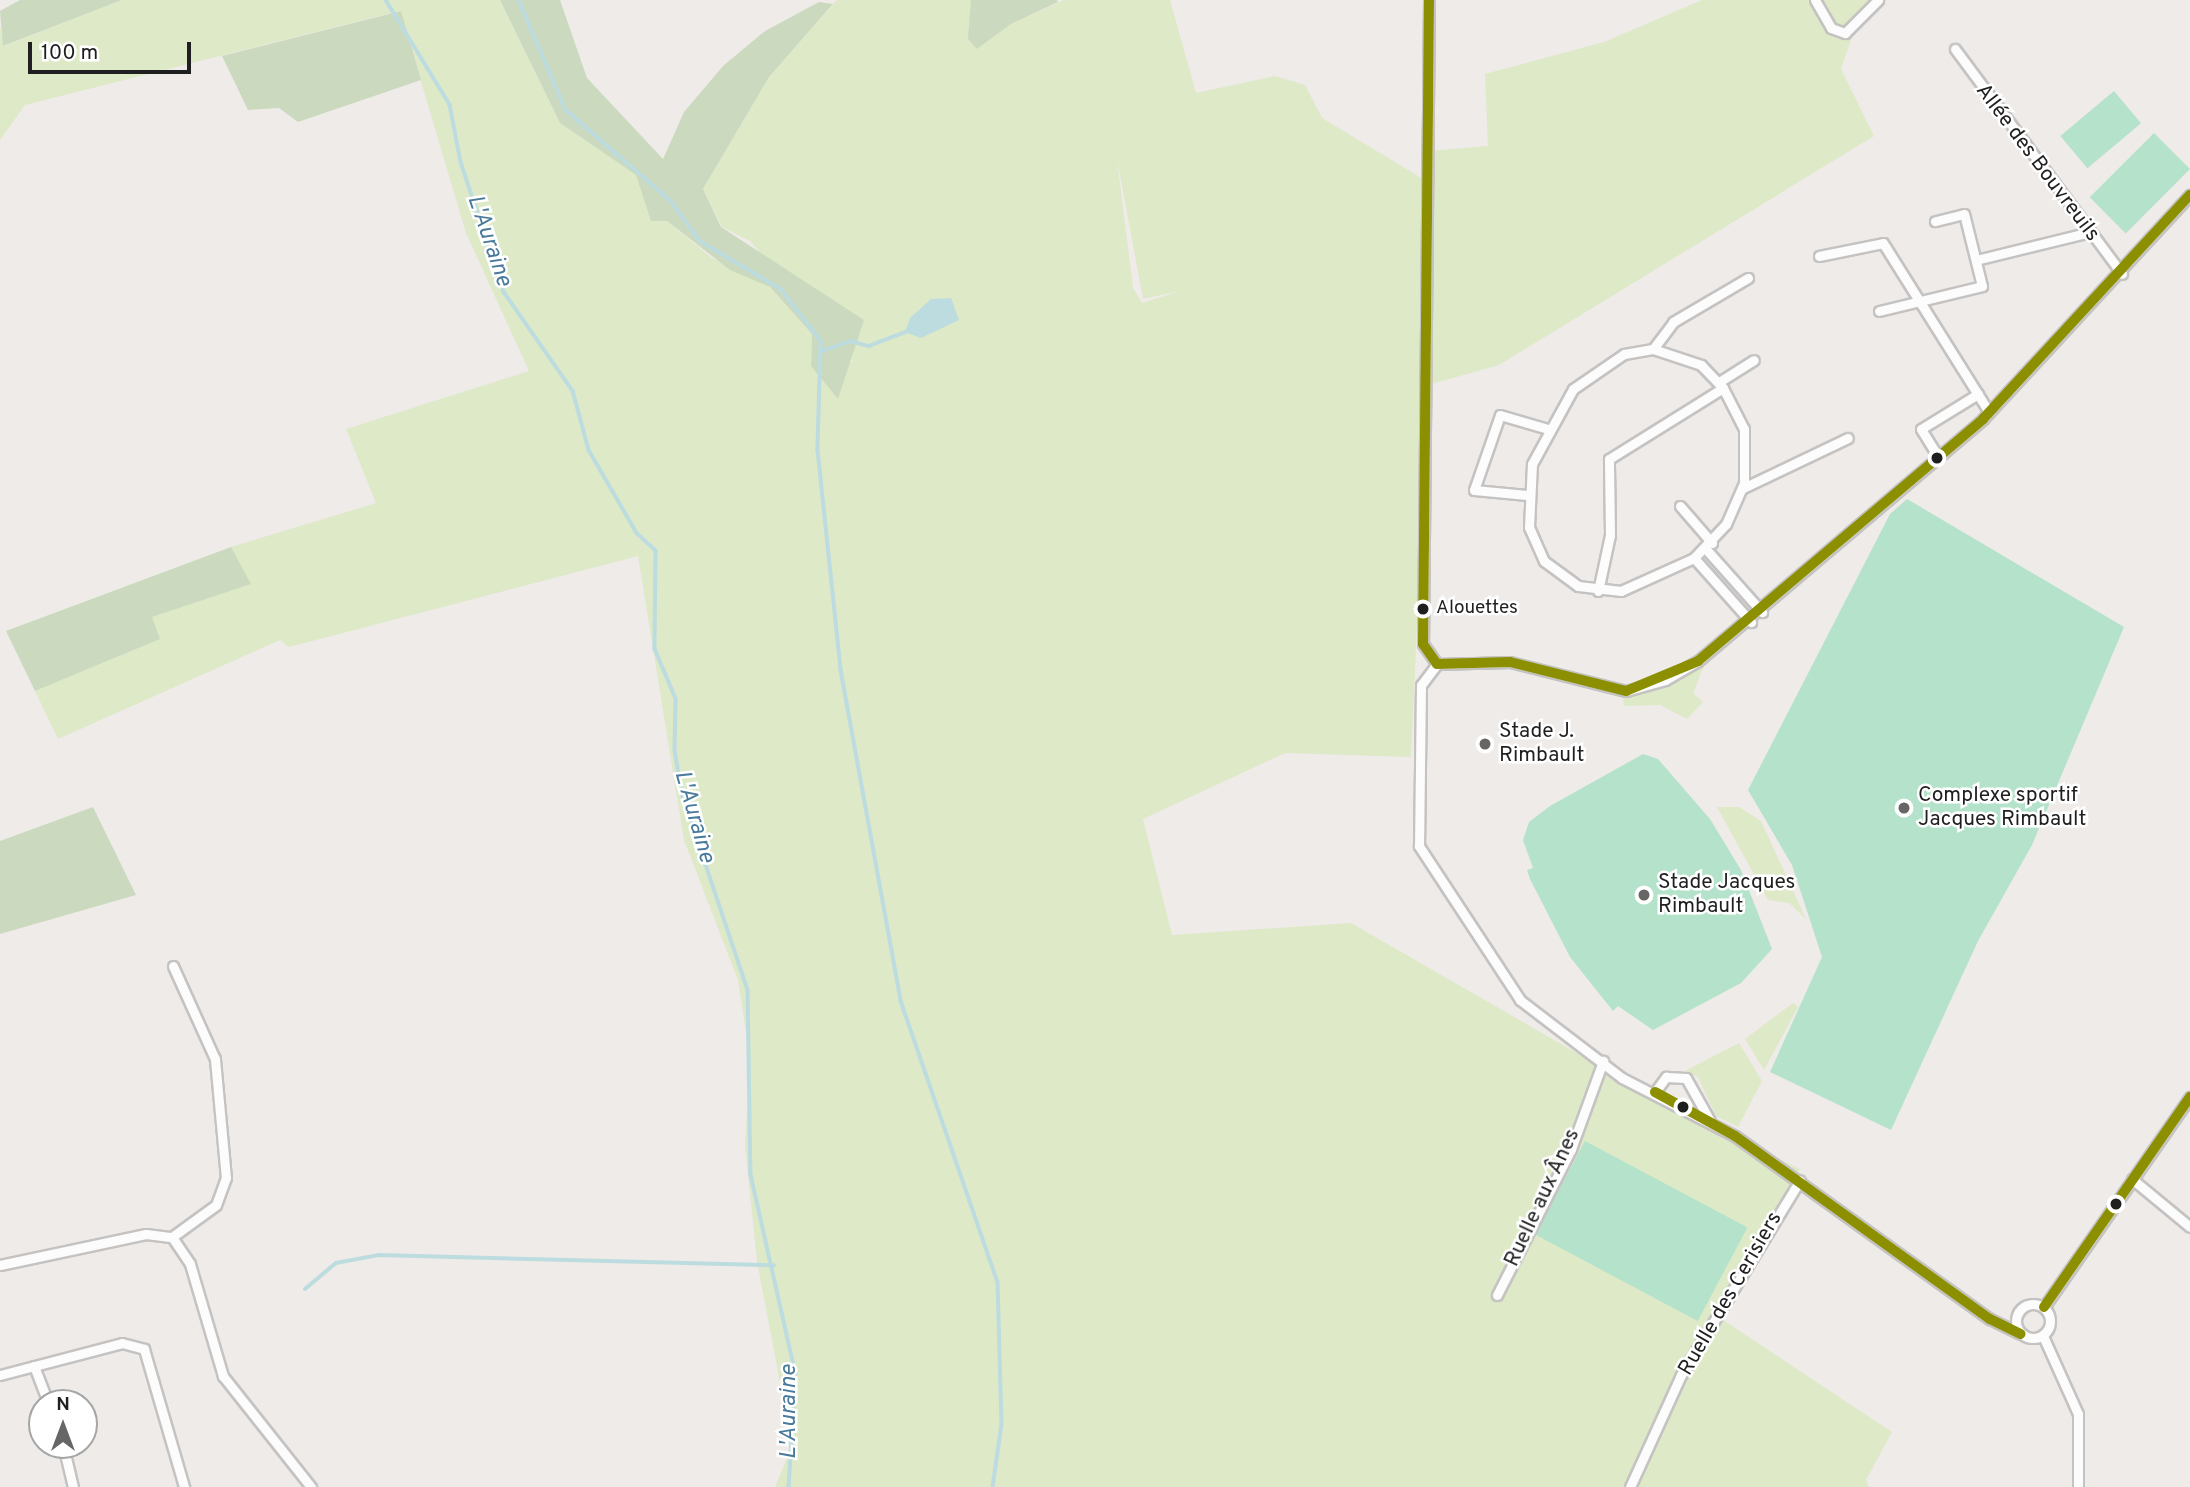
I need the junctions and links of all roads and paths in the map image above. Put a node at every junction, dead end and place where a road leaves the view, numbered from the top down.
1 (1429, 0) edge
2 (1815, 0) edge
3 (1878, 0) edge
4 (1955, 49) dead end
5 (2190, 195) edge
6 (1936, 221) dead end
7 (2090, 232) junction
8 (1819, 256) dead end
9 (1976, 260) junction
10 (2122, 274) junction
11 (1748, 278) dead end
12 (1920, 301) junction
13 (1879, 311) dead end
14 (1653, 349) junction
15 (1754, 360) dead end
16 (1721, 385) junction
17 (1978, 394) junction
18 (1989, 412) junction
19 (1548, 429) junction
20 (1847, 438) dead end
21 (1939, 458) junction
22 (1743, 488) junction
23 (1527, 495) junction
24 (1680, 506) dead end
25 (1708, 545) junction
26 (1694, 558) junction
27 (1598, 591) junction
28 (1762, 612) junction
29 (1751, 622) junction
30 (1437, 664) junction
31 (173, 966) dead end
32 (1603, 1061) junction
33 (1655, 1092) junction
34 (2190, 1097) edge
35 (1711, 1122) junction
36 (2132, 1179) junction
37 (1800, 1180) junction
38 (2190, 1227) edge
39 (172, 1237) junction
40 (0, 1265) edge
41 (1497, 1295) dead end
42 (2044, 1307) junction
43 (2016, 1317) junction
44 (1990, 1319) junction
45 (2021, 1334) junction
46 (2043, 1336) junction
47 (34, 1366) junction
48 (0, 1375) edge
49 (43, 1389) edge
50 (66, 1459) edge
51 (73, 1487) edge
52 (184, 1487) edge
53 (311, 1487) edge
54 (1630, 1487) edge
55 (2078, 1487) edge

1 - 30 street
2 - 3 street
4 - 7 street, Allée des Bouvreuils
5 - 10 street
6 - 9 street
7 - 9 street
7 - 10 street, Allée des Bouvreuils
8 - 12 street
9 - 12 street
10 - 18 street
11 - 14 street
12 - 13 street
12 - 17 street
14 - 16 street
14 - 19 street
15 - 16 street
16 - 22 street
16 - 27 street
17 - 18 street
17 - 21 street
18 - 21 street
19 - 23 street
19 - 23 street
20 - 22 street
21 - 28 street
22 - 25 street
23 - 27 street
24 - 25 street
25 - 26 street
25 - 28 street
26 - 27 street
26 - 29 street
28 - 29 street
29 - 30 street
30 - 32 street
31 - 39 street
32 - 33 street
32 - 41 street, Ruelle aux Ânes
33 - 35 street
33 - 35 street
34 - 36 street
35 - 37 street
36 - 38 street
36 - 42 street
37 - 44 street
37 - 54 street, Ruelle des Cerisiers
39 - 40 street
39 - 53 street
42 - 43 street
42 - 46 street
43 - 44 street
43 - 45 street
44 - 45 street
45 - 46 street
46 - 55 street
47 - 48 street
47 - 49 street
47 - 52 street
50 - 51 street

